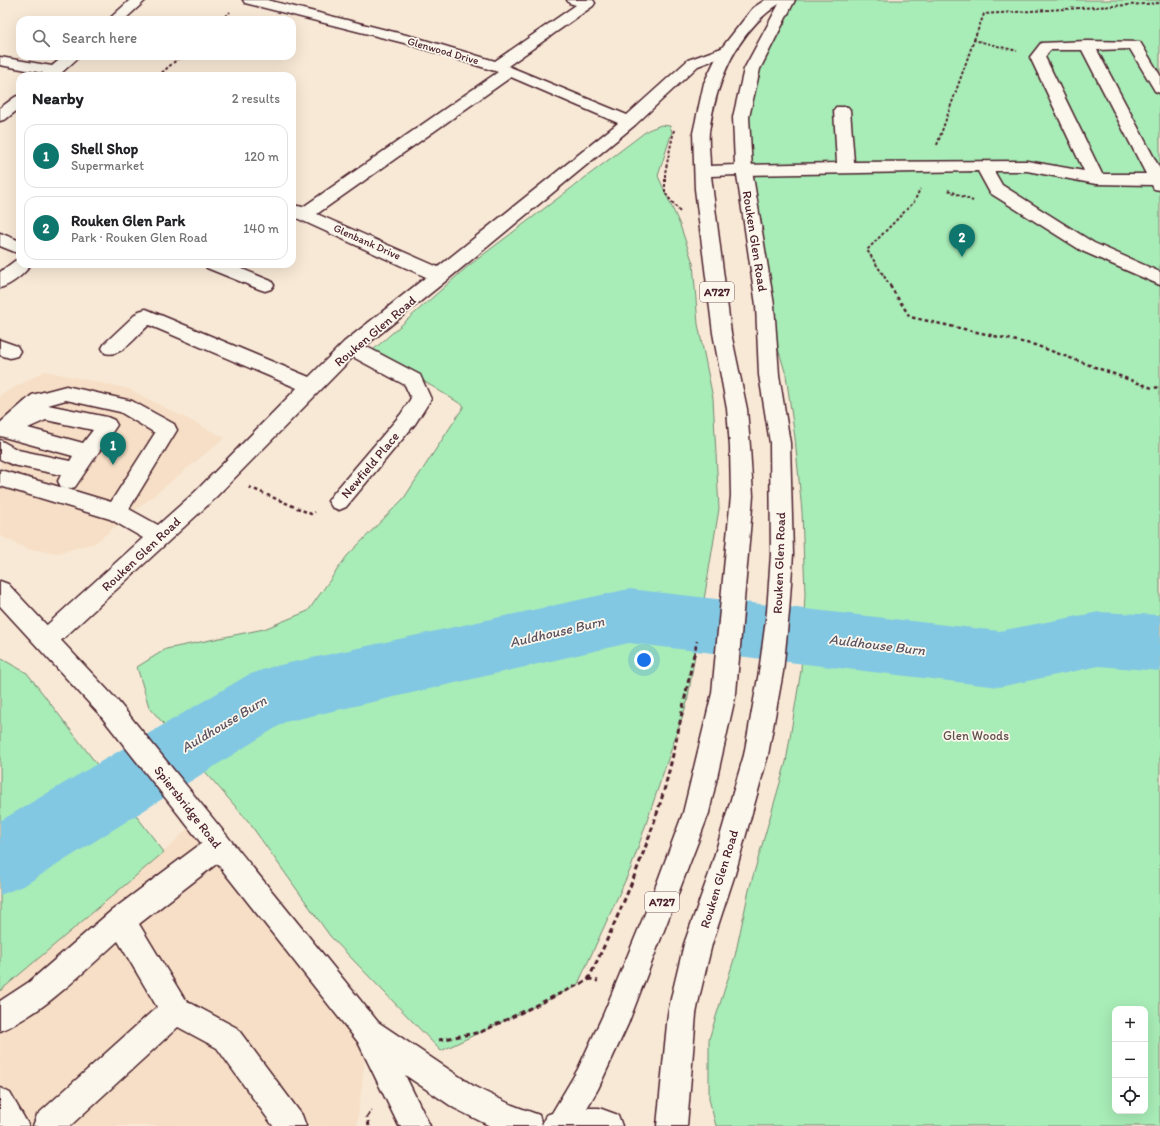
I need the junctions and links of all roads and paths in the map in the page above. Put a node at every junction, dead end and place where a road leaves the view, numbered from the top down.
1 (139, 0) edge
2 (250, 0) edge
3 (574, 0) edge
4 (774, 0) edge
5 (788, 0) edge
6 (1160, 3) edge
7 (120, 16) edge
8 (974, 40) junction
9 (1087, 44) junction
10 (727, 50) junction
11 (1038, 57) junction
12 (68, 60) edge
13 (176, 60) edge
14 (0, 61) edge
15 (503, 69) junction
16 (48, 72) edge
17 (53, 72) edge
18 (163, 72) edge
19 (1160, 88) edge
20 (16, 105) edge
21 (842, 110) dead end
22 (9, 114) edge
23 (629, 122) junction
24 (930, 166) junction
25 (983, 166) junction
26 (846, 168) junction
27 (744, 170) junction
28 (702, 171) junction
29 (1096, 179) junction
30 (1159, 182) edge
31 (299, 212) edge
32 (0, 239) edge
33 (16, 246) edge
34 (17, 268) edge
35 (222, 268) edge
36 (441, 276) junction
37 (1160, 279) edge
38 (0, 282) edge
39 (265, 286) dead end
40 (351, 347) junction
41 (112, 348) dead end
42 (312, 386) junction
43 (1160, 387) edge
44 (2, 437) edge
45 (88, 452) junction
46 (75, 470) junction
47 (223, 476) junction
48 (0, 478) edge
49 (59, 494) junction
50 (339, 501) joint
51 (116, 512) junction
52 (160, 537) junction
53 (0, 591) edge
54 (46, 640) junction
55 (695, 654) dead end
56 (219, 846) junction
57 (122, 921) junction
58 (588, 980) junction
59 (628, 991) junction
60 (174, 1010) junction
61 (0, 1017) edge
62 (368, 1032) junction
63 (410, 1061) junction
64 (393, 1083) junction
65 (0, 1103) edge
66 (560, 1125) edge
67 (14, 1126) edge
68 (48, 1126) edge
69 (290, 1126) edge
70 (369, 1126) edge
71 (415, 1126) edge
72 (528, 1126) edge
73 (607, 1126) edge
74 (672, 1126) edge

1 - 7 main road
2 - 15 main road, Glenwood Drive
3 - 15 main road
4 - 10 main road, A727
5 - 27 main road, Rouken Glen Road
6 - 8 path
8 - 11 path
8 - 24 path
9 - 11 main road
9 - 19 main road
9 - 30 main road
10 - 23 main road, Rouken Glen Road
10 - 28 main road, A727
11 - 29 main road
12 - 17 main road
13 - 18 path
14 - 16 main road
15 - 23 main road, Glenwood Drive
15 - 31 main road
20 - 22 main road
21 - 26 main road
23 - 36 main road, Rouken Glen Road
24 - 25 main road
24 - 26 main road
24 - 43 path
25 - 29 main road
25 - 37 main road
26 - 27 main road
27 - 28 main road
27 - 74 main road, Rouken Glen Road
28 - 59 main road, A727
29 - 30 main road
31 - 36 main road, Glenbank Drive
32 - 33 main road
34 - 38 main road
35 - 39 main road
36 - 40 main road, Rouken Glen Road
40 - 42 main road, Rouken Glen Road
40 - 50 main road, Newfield Place
41 - 42 main road
42 - 47 main road, Rouken Glen Road
44 - 45 main road
44 - 45 main road
44 - 46 main road
44 - 51 main road
45 - 46 main road
46 - 49 main road
47 - 50 path, Newfield Place
47 - 52 main road, Rouken Glen Road
48 - 49 main road
49 - 51 main road
51 - 52 main road
52 - 54 main road, Rouken Glen Road
53 - 54 main road, Spiersbridge Road
54 - 56 main road, Spiersbridge Road
55 - 58 path
56 - 57 main road
56 - 62 main road, Spiersbridge Road
57 - 60 main road
57 - 61 main road
58 - 59 path
58 - 63 path
59 - 66 main road, A727
60 - 68 main road
60 - 69 main road
62 - 63 main road, Spiersbridge Road
62 - 64 main road, Spiersbridge Road
63 - 72 main road, Spiersbridge Road
64 - 70 path
64 - 71 main road, Spiersbridge Road
65 - 67 main road
66 - 73 main road

